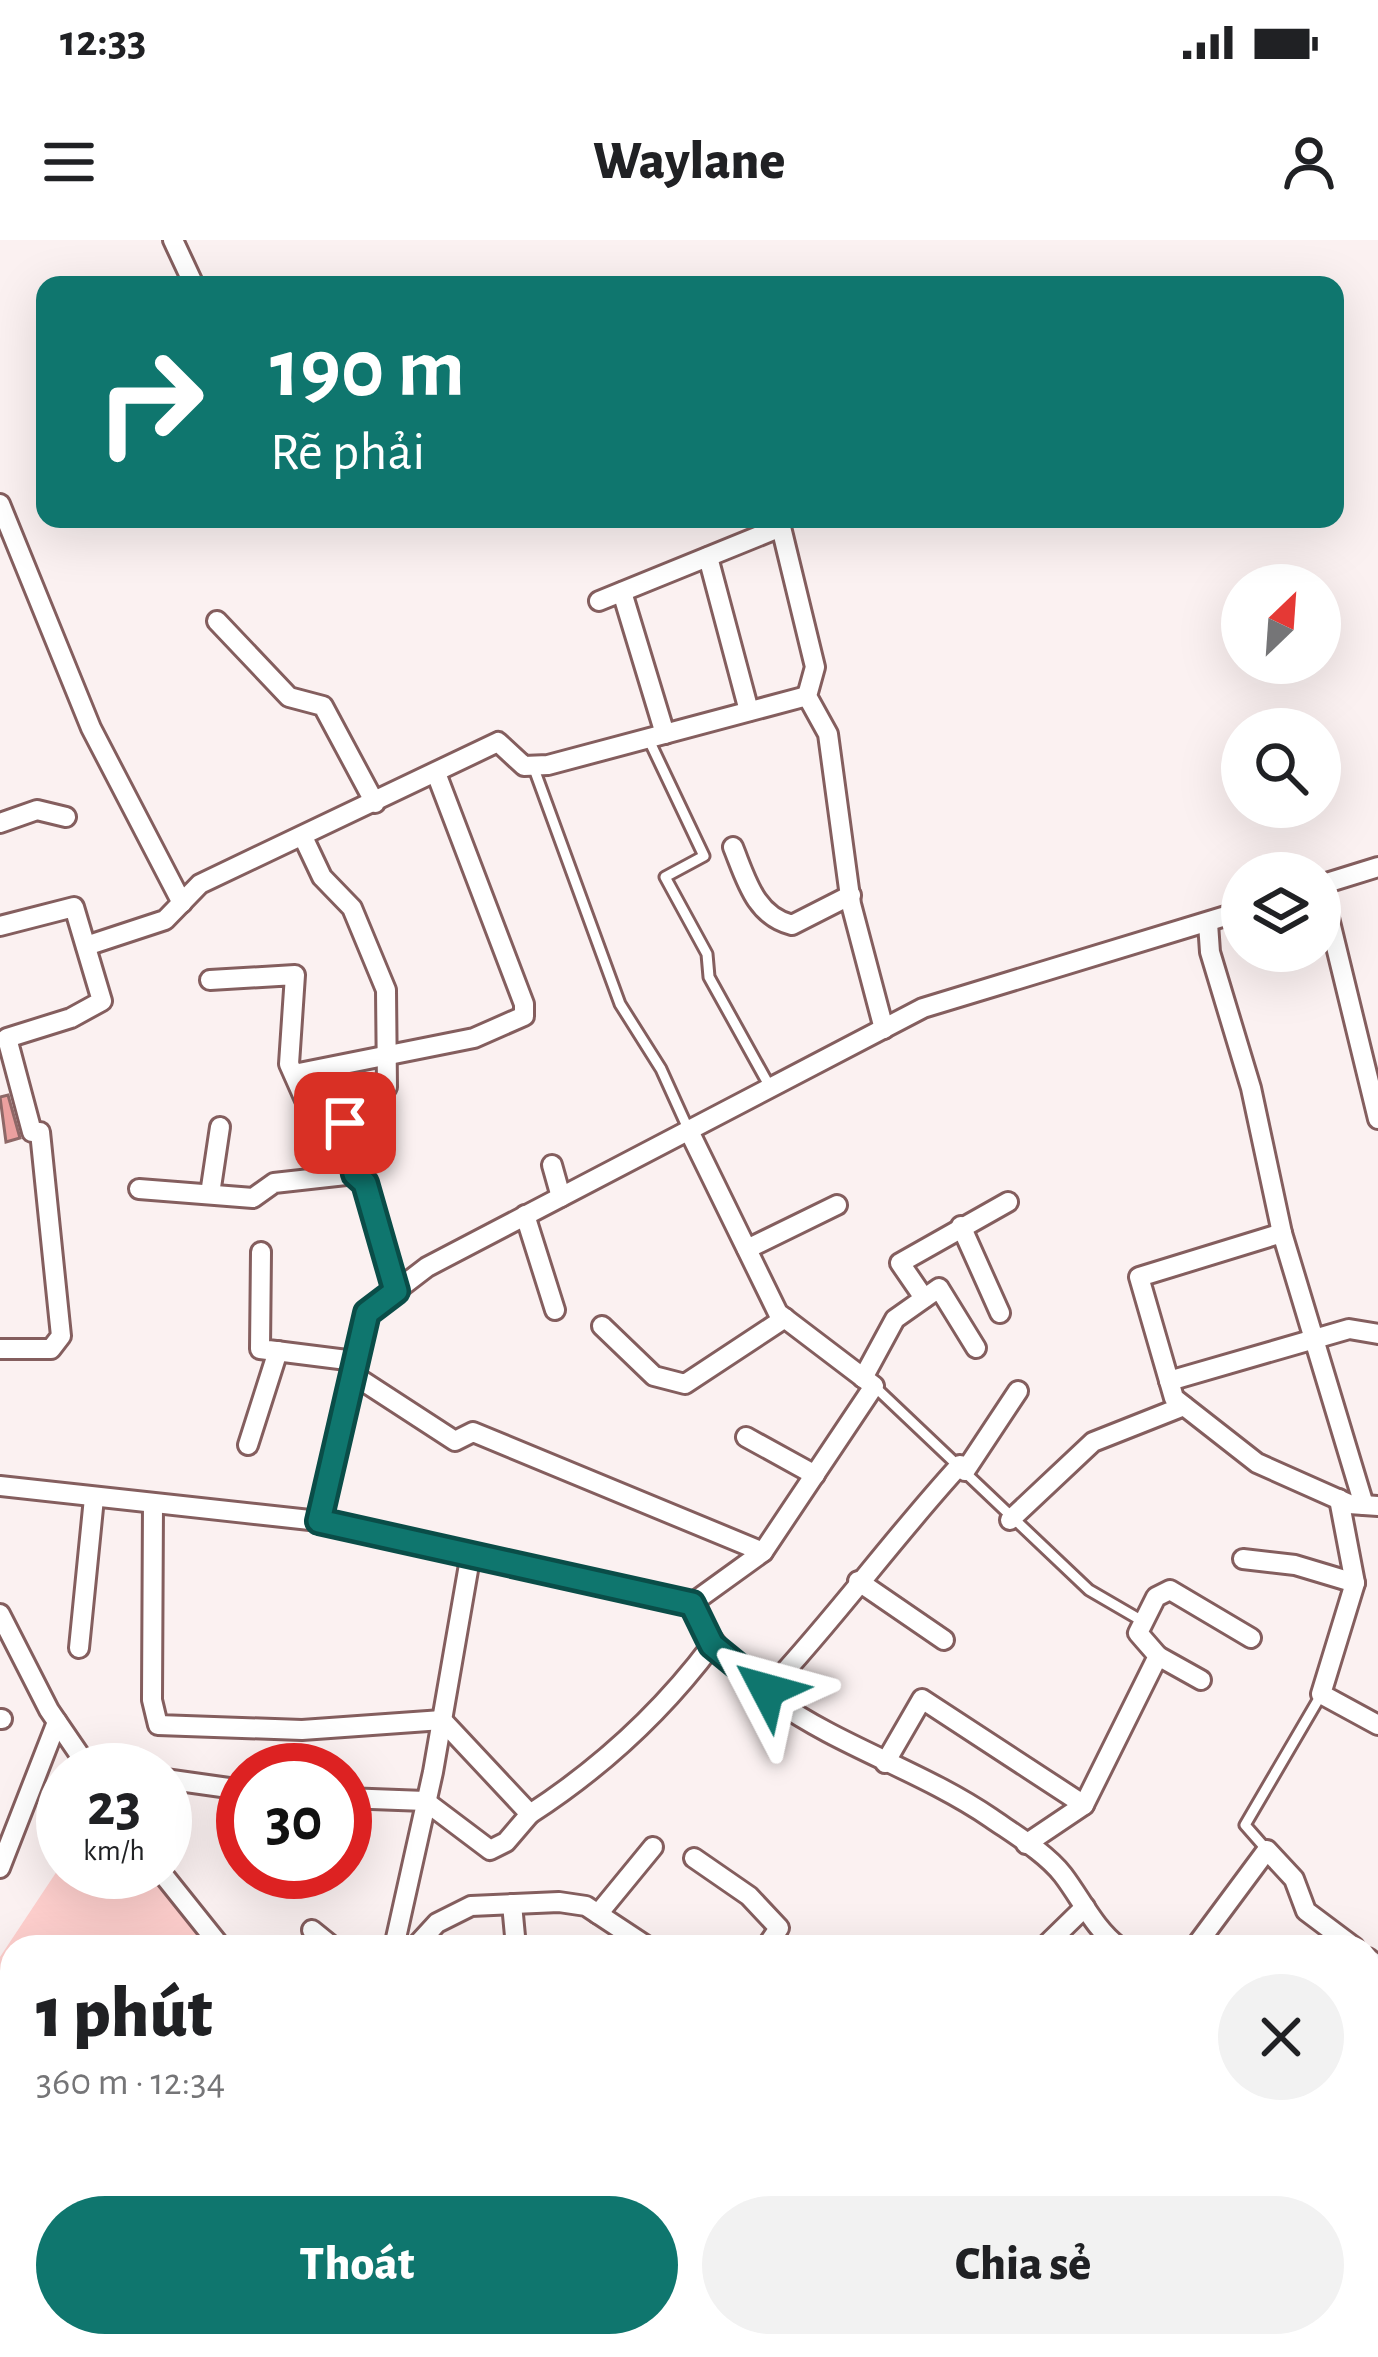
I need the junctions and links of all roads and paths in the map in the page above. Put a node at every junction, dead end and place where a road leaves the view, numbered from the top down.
1 (173, 240) edge
2 (190, 276) edge
3 (0, 504) edge
4 (780, 528) edge
5 (782, 528) edge
6 (708, 557) junction
7 (622, 592) junction
8 (599, 601) dead end
9 (217, 621) dead end
10 (808, 696) junction
11 (749, 711) junction
12 (657, 736) junction
13 (533, 766) junction
14 (436, 773) junction
15 (375, 803) junction
16 (66, 817) dead end
17 (0, 823) edge
18 (304, 839) junction
19 (733, 847) dead end
20 (1378, 867) edge
21 (1341, 878) edge
22 (850, 895) junction
23 (182, 903) junction
24 (1221, 918) edge
25 (1208, 923) junction
26 (0, 926) edge
27 (86, 946) junction
28 (1341, 970) edge
29 (210, 980) dead end
30 (884, 1029) junction
31 (387, 1056) junction
32 (5, 1057) edge
33 (294, 1074) junction
34 (770, 1087) junction
35 (1378, 1119) edge
36 (345, 1123) junction
37 (220, 1126) dead end
38 (690, 1133) junction
39 (552, 1165) dead end
40 (355, 1174) junction
41 (140, 1189) dead end
42 (210, 1194) junction
43 (561, 1197) junction
44 (1008, 1202) dead end
45 (837, 1205) dead end
46 (525, 1215) junction
47 (961, 1226) junction
48 (1282, 1233) junction
49 (747, 1250) junction
50 (261, 1252) dead end
51 (396, 1291) junction
52 (924, 1298) junction
53 (555, 1310) dead end
54 (1000, 1313) dead end
55 (785, 1318) junction
56 (602, 1326) dead end
57 (1378, 1334) edge
58 (1314, 1339) junction
59 (976, 1348) dead end
60 (0, 1349) edge
61 (278, 1352) junction
62 (353, 1367) junction
63 (1169, 1381) junction
64 (868, 1382) junction
65 (1018, 1391) dead end
66 (1184, 1406) junction
67 (746, 1438) dead end
68 (248, 1445) dead end
69 (962, 1468) junction
70 (815, 1475) junction
71 (0, 1486) edge
72 (94, 1498) junction
73 (1339, 1499) junction
74 (153, 1504) junction
75 (1371, 1505) edge
76 (1010, 1520) junction
77 (319, 1521) junction
78 (763, 1552) junction
79 (471, 1553) junction
80 (1243, 1559) dead end
81 (858, 1581) junction
82 (1355, 1583) junction
83 (692, 1604) junction
84 (0, 1614) edge
85 (1144, 1622) junction
86 (1251, 1638) dead end
87 (944, 1640) dead end
88 (712, 1645) junction
89 (79, 1648) dead end
90 (1158, 1656) junction
91 (1201, 1680) dead end
92 (767, 1690) junction
93 (1321, 1694) junction
94 (442, 1720) junction
95 (57, 1721) junction
96 (1378, 1726) edge
97 (72, 1743) edge
98 (885, 1763) junction
99 (372, 1799) edge
100 (425, 1801) junction
101 (1084, 1805) junction
102 (530, 1814) junction
103 (1026, 1844) junction
104 (653, 1847) dead end
105 (1267, 1850) junction
106 (694, 1858) dead end
107 (0, 1868) edge
108 (183, 1899) edge
109 (512, 1904) junction
110 (1084, 1907) junction
111 (598, 1914) junction
112 (313, 1930) dead end
113 (211, 1935) edge
114 (319, 1935) edge
115 (397, 1935) edge
116 (428, 1935) edge
117 (515, 1935) edge
118 (630, 1935) edge
119 (774, 1935) edge
120 (1056, 1935) edge
121 (1108, 1935) edge
122 (1204, 1935) edge
123 (1338, 1935) edge

1 - 2 street
3 - 23 street
4 - 6 street
5 - 10 street
6 - 7 street
6 - 11 street
7 - 8 street
7 - 12 street
9 - 15 street
10 - 11 street
10 - 22 street
11 - 12 street
12 - 13 street
12 - 34 lane
13 - 14 street
13 - 38 lane
14 - 15 street
14 - 31 street
15 - 18 street
16 - 17 street
18 - 23 street
18 - 31 street
19 - 22 street
20 - 21 street
22 - 30 street
23 - 27 street
24 - 25 street
25 - 30 street
25 - 48 street
26 - 27 street
27 - 32 street
28 - 35 street
29 - 33 street
30 - 34 street
31 - 33 street
31 - 36 street
32 - 60 street
33 - 36 street
34 - 38 street
36 - 40 street
37 - 42 street
38 - 43 street
38 - 49 street
39 - 43 street
40 - 42 street
40 - 51 street
41 - 42 street
43 - 46 street
44 - 47 street
45 - 49 street
46 - 51 street
46 - 53 street
47 - 52 street
47 - 54 street
48 - 58 street
48 - 63 street
49 - 55 street
50 - 61 street
51 - 62 street
52 - 59 street
52 - 64 street
55 - 56 street
55 - 64 street
57 - 58 street
58 - 63 street
58 - 75 street
61 - 62 street
61 - 68 street
62 - 77 street
62 - 78 street
63 - 66 street
64 - 69 lane
64 - 70 street
65 - 69 street
66 - 73 street
66 - 76 street
67 - 70 street
69 - 76 lane
69 - 81 street
70 - 78 street
71 - 72 street
72 - 74 street
72 - 89 street
73 - 75 street
73 - 82 street
74 - 77 street
74 - 94 street
76 - 85 lane
77 - 79 street
78 - 83 street
79 - 83 street
79 - 94 street
80 - 82 street
81 - 87 street
81 - 92 street
82 - 93 street
83 - 88 street
84 - 95 street
85 - 86 street
85 - 90 street
88 - 92 street
88 - 102 street
90 - 91 street
90 - 101 street
92 - 98 street
93 - 96 street
93 - 105 lane
94 - 100 street
94 - 102 street
95 - 97 street
95 - 107 street
98 - 101 street
98 - 103 street
99 - 100 street
100 - 102 street
100 - 115 street
101 - 103 street
103 - 110 street
104 - 111 street
105 - 122 street
105 - 123 street
106 - 119 street
108 - 113 street
109 - 111 street
109 - 116 street
109 - 117 street
110 - 120 street
110 - 121 street
111 - 118 street
112 - 114 street

